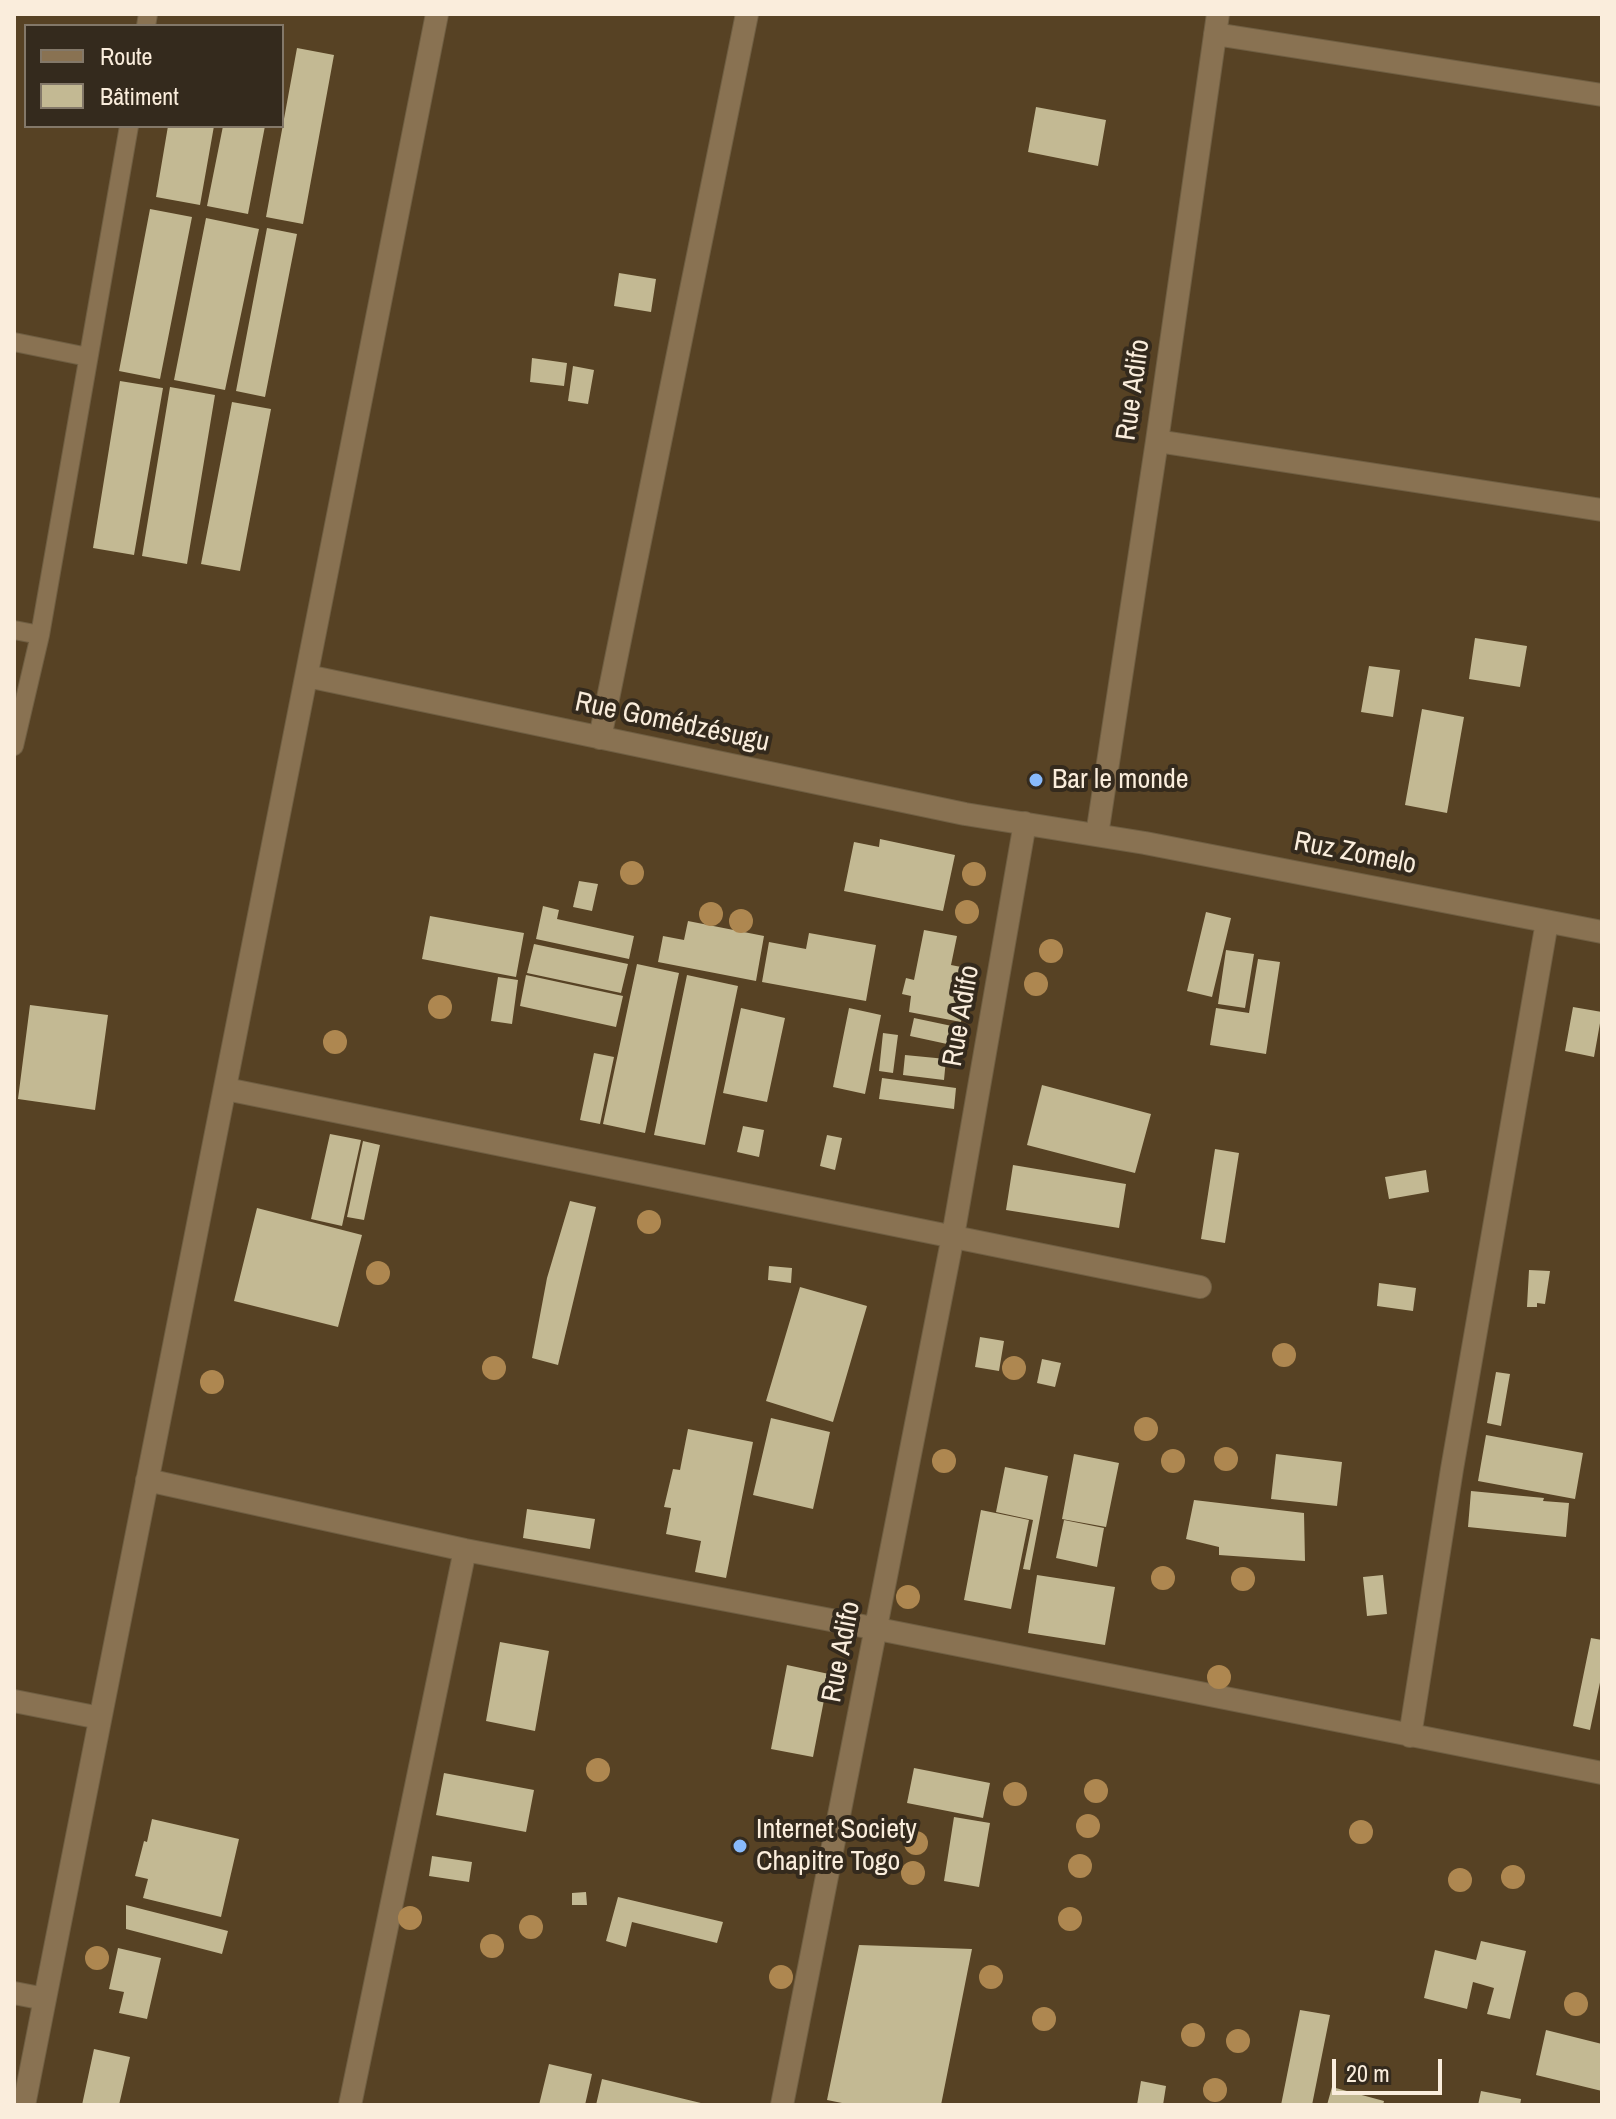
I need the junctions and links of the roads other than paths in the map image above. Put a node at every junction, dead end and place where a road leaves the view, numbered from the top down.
1 (437, 14) edge
2 (747, 14) edge
3 (1216, 24) edge
4 (1602, 95) edge
5 (129, 128) edge
6 (14, 342) edge
7 (88, 357) junction
8 (1157, 441) junction
9 (1602, 510) edge
10 (14, 630) edge
11 (40, 635) junction
12 (307, 676) junction
13 (600, 738) junction
14 (14, 746) edge
15 (1025, 823) junction
16 (1097, 835) junction
17 (1547, 922) junction
18 (1602, 932) edge
19 (226, 1089) junction
20 (953, 1236) junction
21 (1200, 1287) dead end
22 (147, 1480) junction
23 (465, 1550) junction
24 (878, 1629) junction
25 (14, 1701) edge
26 (100, 1718) junction
27 (1410, 1736) junction
28 (1602, 1773) edge
29 (14, 1993) edge
30 (45, 1999) junction
31 (24, 2105) edge
32 (350, 2105) edge
33 (782, 2105) edge

1 - 12 street
2 - 13 street
3 - 4 street
3 - 8 street, Rue Adifo
5 - 7 lane
6 - 7 lane
7 - 11 lane
8 - 9 street
8 - 16 street, Rue Adifo
10 - 11 lane
11 - 14 lane
12 - 13 street, Rue Gomédzésugu
12 - 19 street
13 - 15 street, Rue Gomédzésugu
15 - 16 street
15 - 20 street, Rue Adifo
16 - 17 street, Ruz Zomelo
17 - 18 street, Ruz Zomelo
17 - 27 street
19 - 20 street
19 - 22 street
20 - 21 street
20 - 24 street, Rue Adifo
22 - 23 street
22 - 26 street
23 - 24 street
23 - 32 street
24 - 27 street
24 - 33 street, Rue Adifo
25 - 26 street
26 - 30 street
27 - 28 street
29 - 30 street
30 - 31 street

